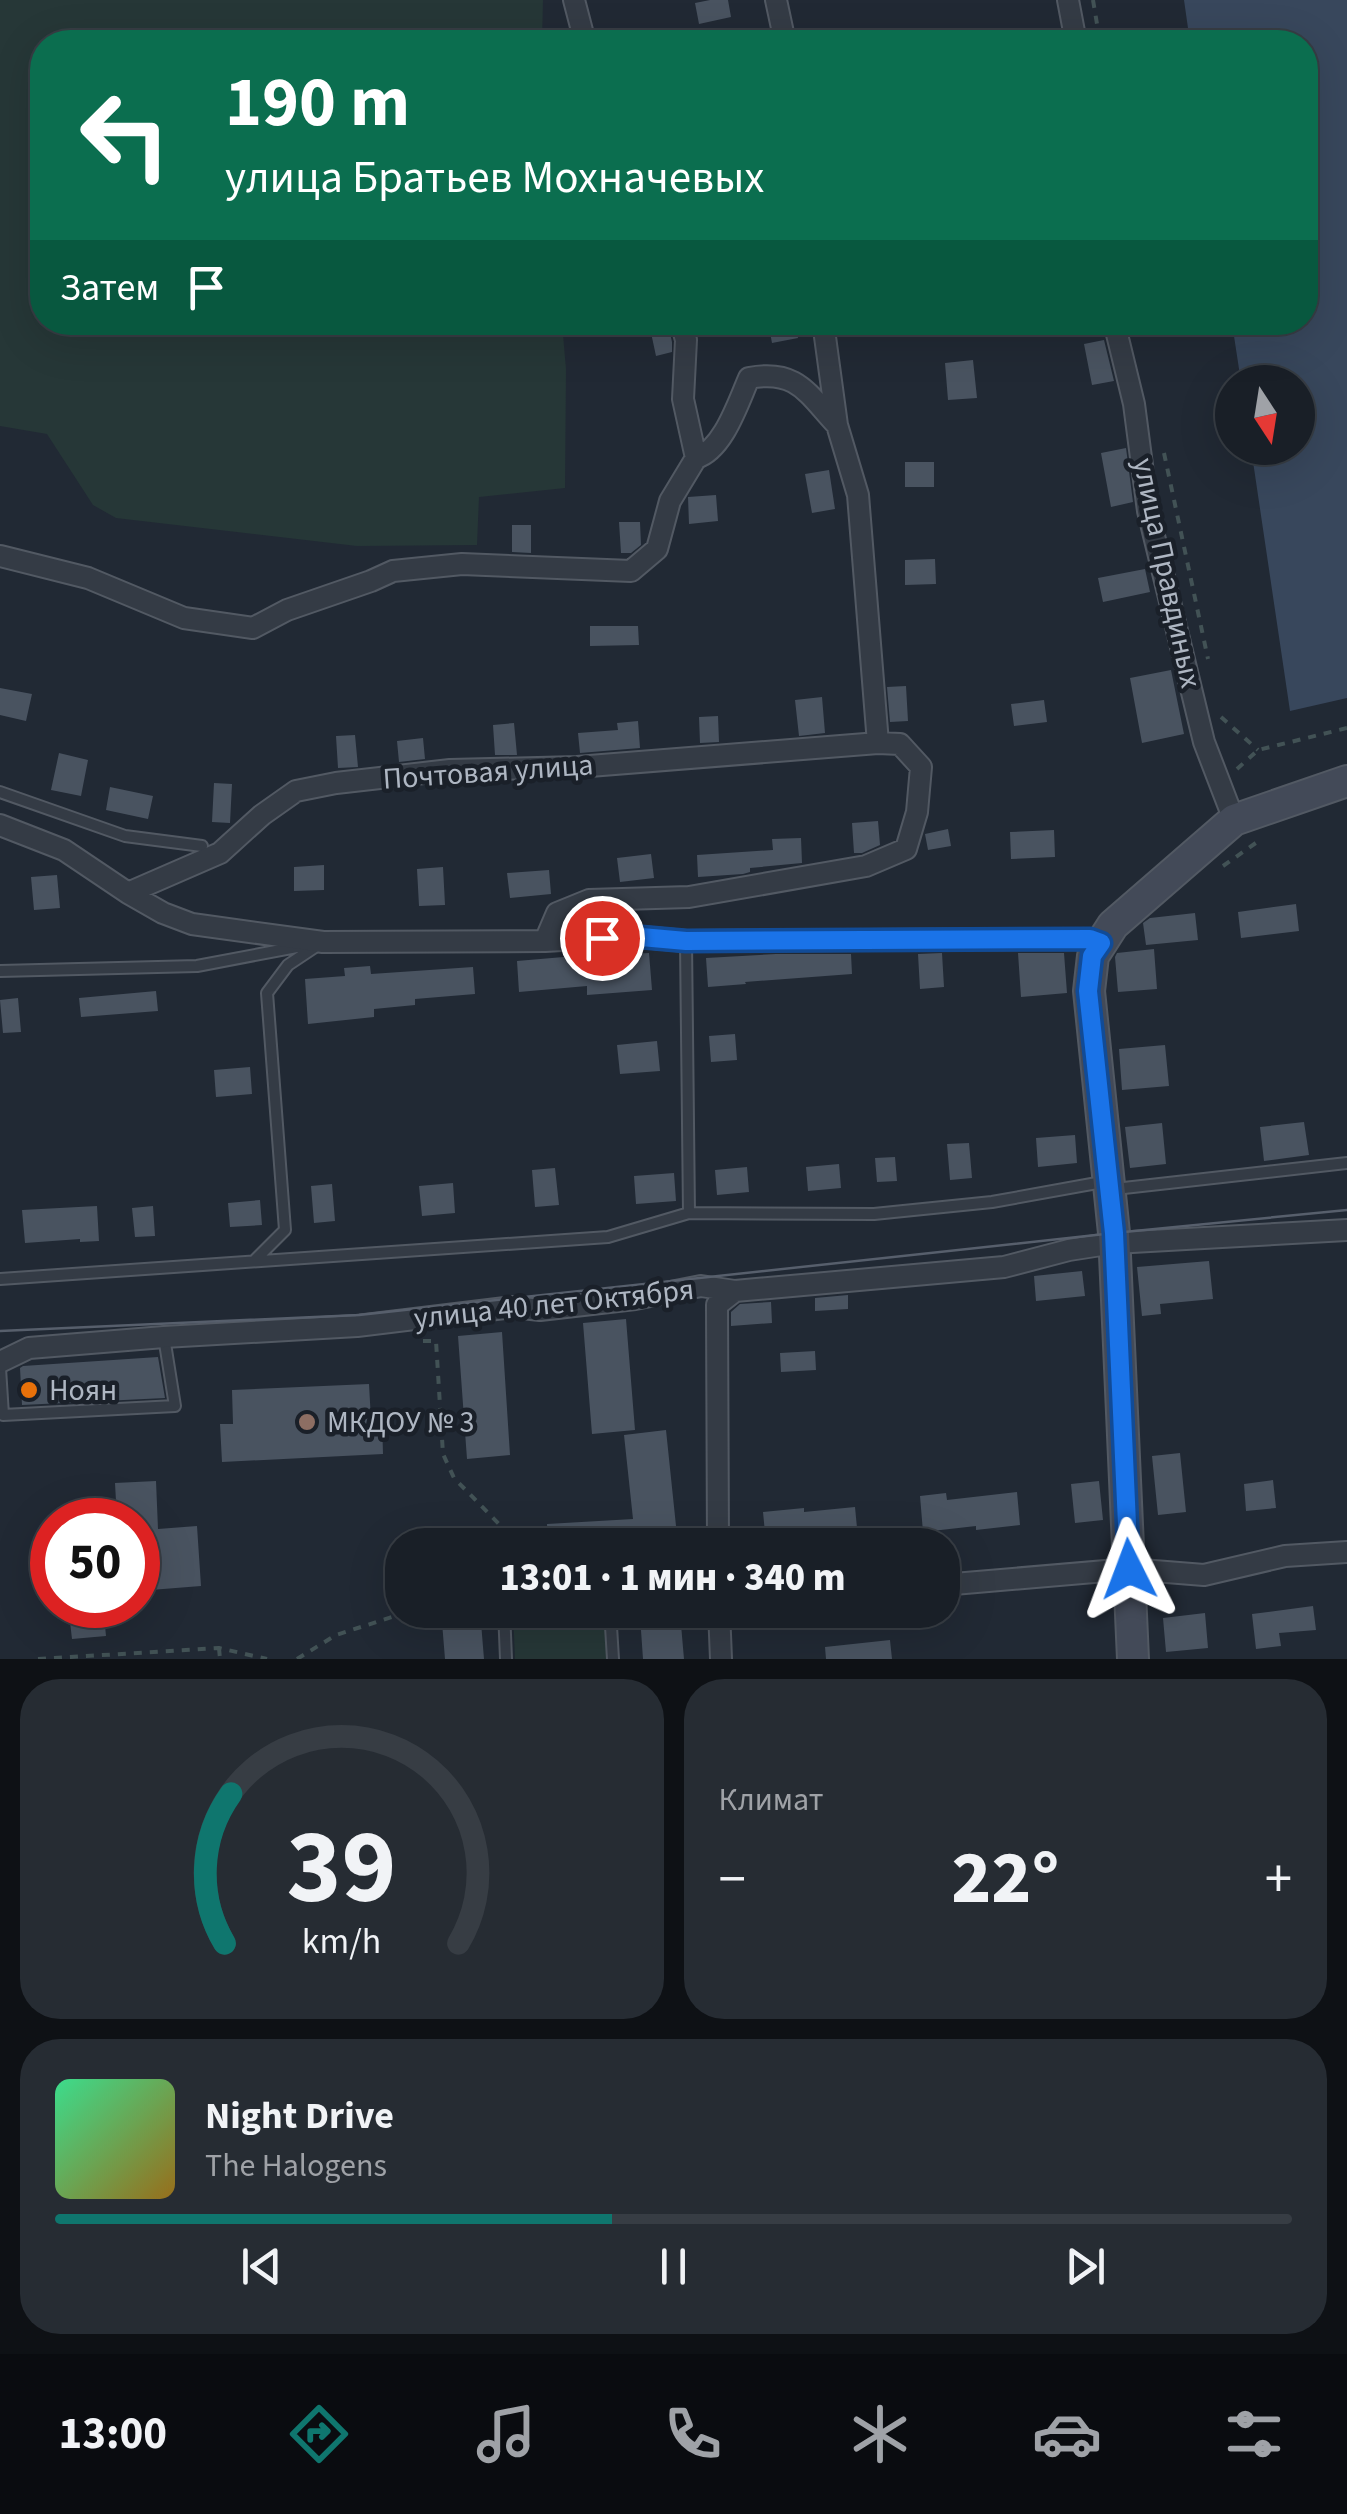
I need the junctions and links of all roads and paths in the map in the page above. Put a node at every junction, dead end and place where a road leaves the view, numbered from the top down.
1 (574, 0) edge
2 (762, 0) edge
3 (776, 0) edge
4 (1068, 0) edge
5 (1093, 0) edge
6 (582, 30) edge
7 (780, 30) edge
8 (783, 30) edge
9 (1074, 30) edge
10 (1098, 30) edge
11 (684, 335) edge
12 (825, 335) edge
13 (1117, 335) edge
14 (837, 425) junction
15 (1164, 454) dead end
16 (696, 458) junction
17 (0, 556) edge
18 (1210, 666) dead end
19 (1217, 702) dead end
20 (878, 743) junction
21 (1258, 750) dead end
22 (1347, 780) edge
23 (0, 792) edge
24 (1234, 820) junction
25 (0, 824) edge
26 (1264, 837) dead end
27 (202, 846) dead end
28 (1213, 873) dead end
29 (128, 893) junction
30 (545, 941) junction
31 (686, 941) junction
32 (323, 942) junction
33 (1101, 943) junction
34 (0, 971) edge
35 (1347, 1163) edge
36 (1108, 1183) junction
37 (690, 1213) junction
38 (1347, 1230) edge
39 (1114, 1244) junction
40 (254, 1261) junction
41 (0, 1279) edge
42 (736, 1291) junction
43 (164, 1337) junction
44 (436, 1341) dead end
45 (0, 1365) edge
46 (500, 1528) edge
47 (718, 1528) edge
48 (1347, 1552) edge
49 (1129, 1569) junction
50 (960, 1583) edge
51 (385, 1619) edge
52 (505, 1628) edge
53 (611, 1628) edge
54 (720, 1628) edge
55 (219, 1648) junction
56 (38, 1659) edge
57 (220, 1659) edge
58 (266, 1659) edge
59 (297, 1659) edge
60 (506, 1659) edge
61 (613, 1659) edge
62 (722, 1659) edge
63 (1133, 1659) edge

1 - 6 street
2 - 7 street
3 - 8 street
4 - 9 street
5 - 10 path
11 - 16 street
12 - 14 street
13 - 24 street, улица Правдиных
14 - 16 street
14 - 20 street
15 - 18 path
16 - 17 street
19 - 21 path
20 - 29 street, Почтовая улица
20 - 30 street
22 - 24 main road
23 - 27 lane
24 - 33 main road
25 - 29 street
26 - 28 path
29 - 32 street
30 - 31 street
30 - 32 street
31 - 33 street
31 - 37 lane
32 - 34 lane
32 - 40 lane
33 - 36 main road
35 - 36 lane, улица 40 лет Октября
36 - 37 lane, улица 40 лет Октября
36 - 39 main road
37 - 40 lane, улица 40 лет Октября
38 - 39 street, улица 40 лет Октября
39 - 42 street, улица 40 лет Октября
39 - 49 main road
40 - 41 lane, улица 40 лет Октября
42 - 43 street, улица 40 лет Октября
42 - 47 street
43 - 45 street, улица 40 лет Октября
43 - 45 lane
44 - 46 path
48 - 49 street
49 - 50 street
49 - 63 main road
51 - 59 path
52 - 60 lane
53 - 61 lane
54 - 62 street
55 - 56 path
55 - 57 path
55 - 58 path

